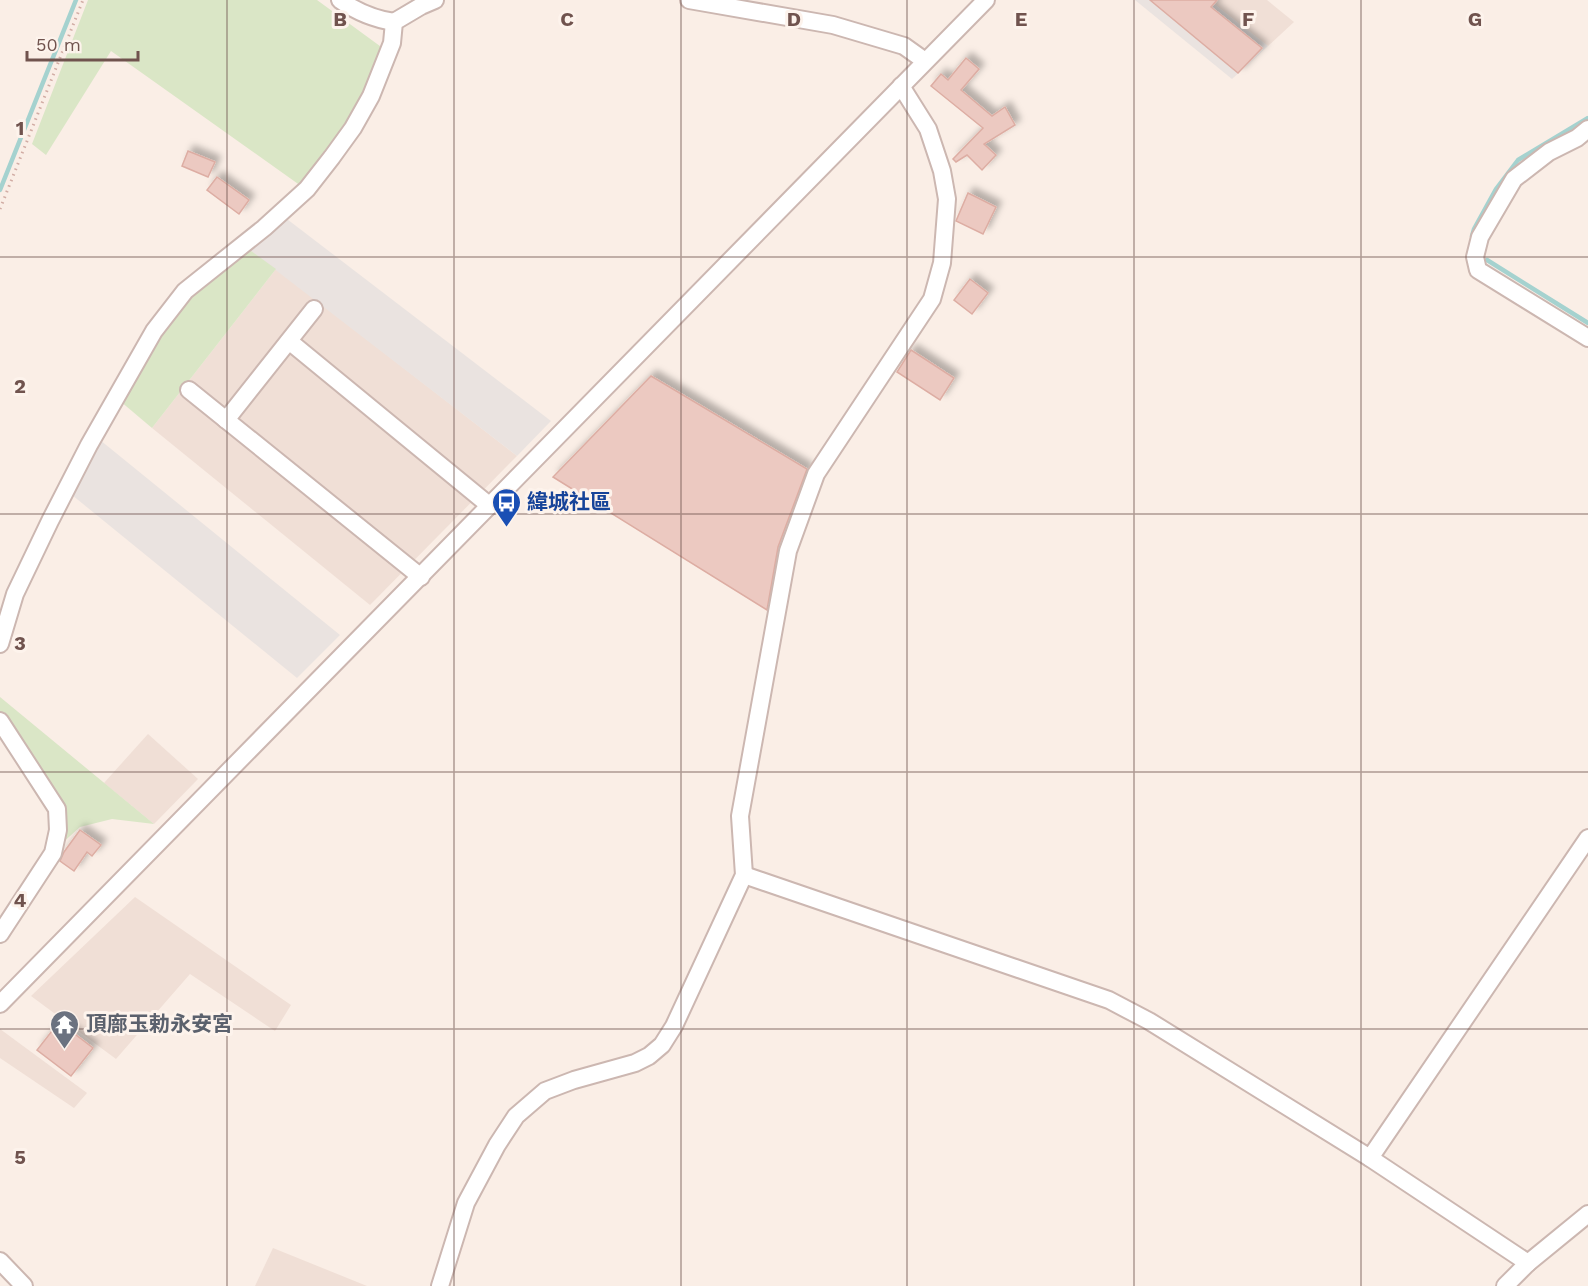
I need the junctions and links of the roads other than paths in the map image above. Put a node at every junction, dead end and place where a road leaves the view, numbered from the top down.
1 (340, 0) edge
2 (435, 0) edge
3 (689, 0) edge
4 (986, 0) edge
5 (394, 22) junction
6 (925, 61) junction
7 (901, 86) junction
8 (1588, 129) edge
9 (314, 309) dead end
10 (1588, 338) edge
11 (289, 341) junction
12 (189, 390) dead end
13 (226, 420) junction
14 (490, 506) junction
15 (421, 577) junction
16 (0, 644) edge
17 (0, 721) edge
18 (1588, 838) edge
19 (744, 875) junction
20 (0, 934) edge
21 (0, 1004) edge
22 (1370, 1158) junction
23 (1588, 1214) edge
24 (1528, 1263) junction
25 (3, 1270) edge
26 (24, 1286) edge
27 (440, 1286) edge
28 (1505, 1286) edge

1 - 5 street
2 - 5 street
3 - 6 street
4 - 6 street
5 - 16 street
6 - 7 street
7 - 14 street
7 - 19 street
8 - 10 street
9 - 11 street
11 - 13 street
11 - 14 street
12 - 13 street
13 - 15 street
14 - 15 street
15 - 21 street
17 - 20 street
18 - 22 street
19 - 22 street
19 - 27 street
22 - 24 street
23 - 24 street
24 - 28 street
25 - 26 street

